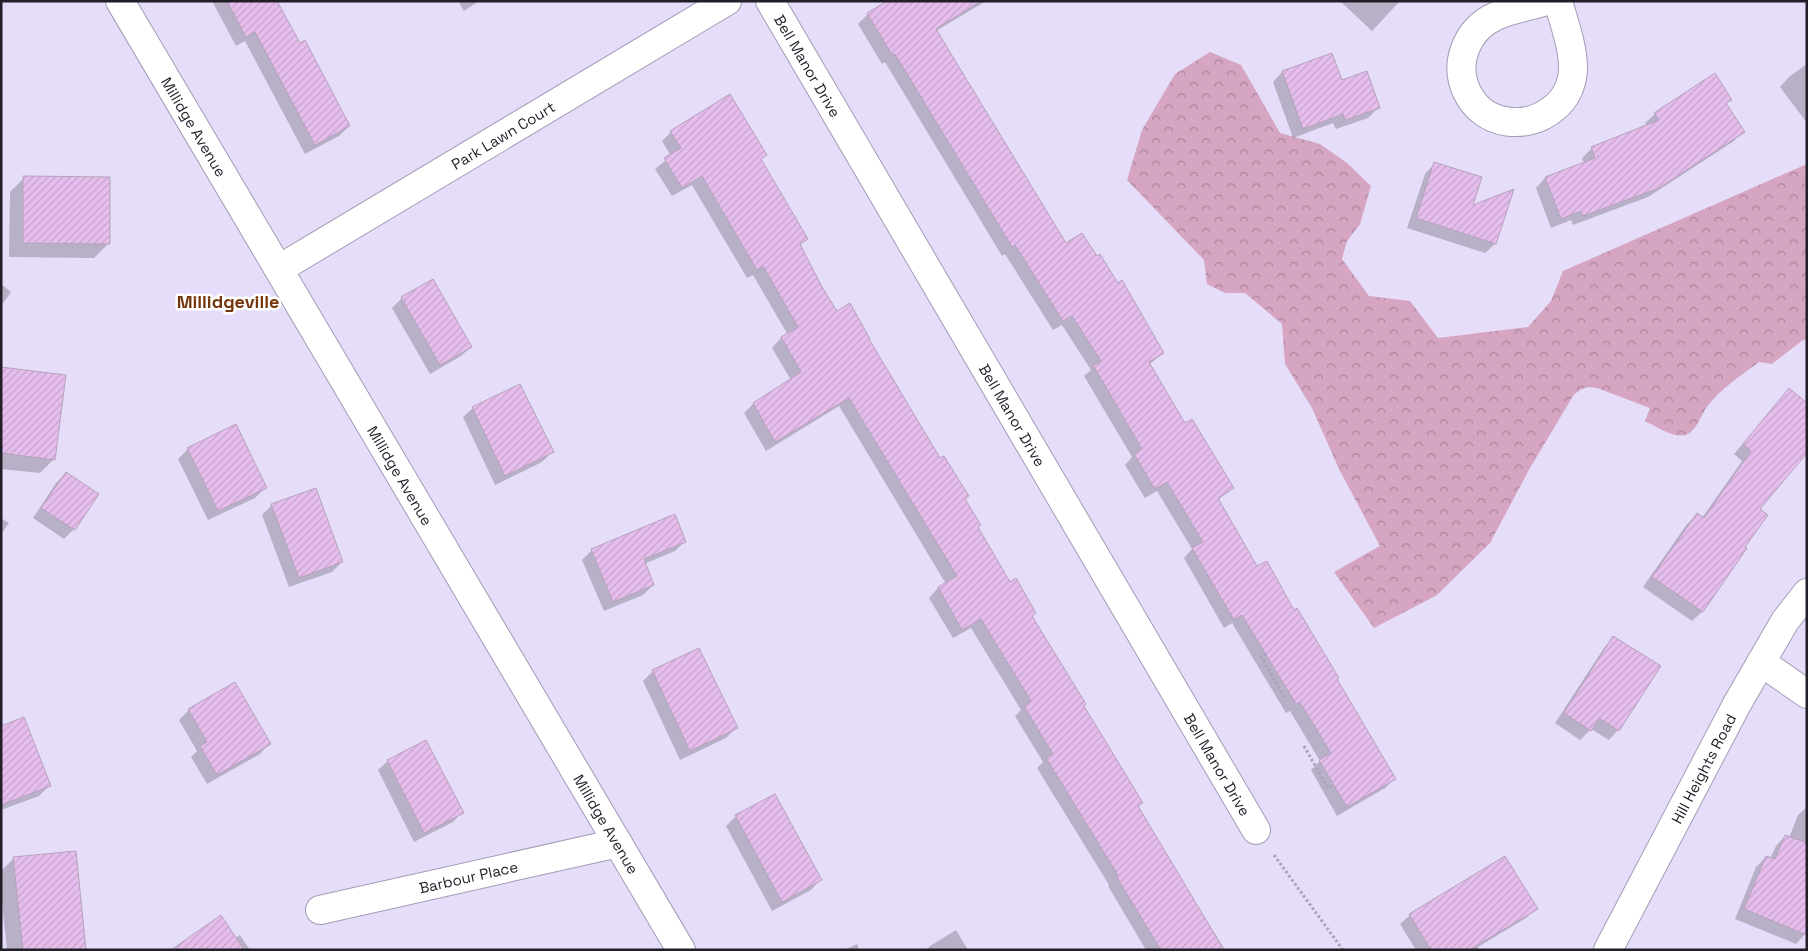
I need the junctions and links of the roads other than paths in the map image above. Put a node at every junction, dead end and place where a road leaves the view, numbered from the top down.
1 (120, 1) edge
2 (727, 1) edge
3 (770, 1) edge
4 (1547, 1) edge
5 (1558, 1) edge
6 (279, 269) junction
7 (1807, 593) edge
8 (1761, 662) junction
9 (1807, 694) edge
10 (1256, 830) road end
11 (618, 843) junction
12 (320, 910) dead end
13 (682, 950) edge
14 (1608, 950) edge

1 - 6 street, Millidge Avenue
2 - 6 street, Park Lawn Court
3 - 10 street, Bell Manor Drive
4 - 5 street
6 - 11 street, Millidge Avenue
7 - 8 street, Hill Heights Road
8 - 9 street
8 - 14 street, Hill Heights Road
11 - 12 street, Barbour Place
11 - 13 street, Millidge Avenue

